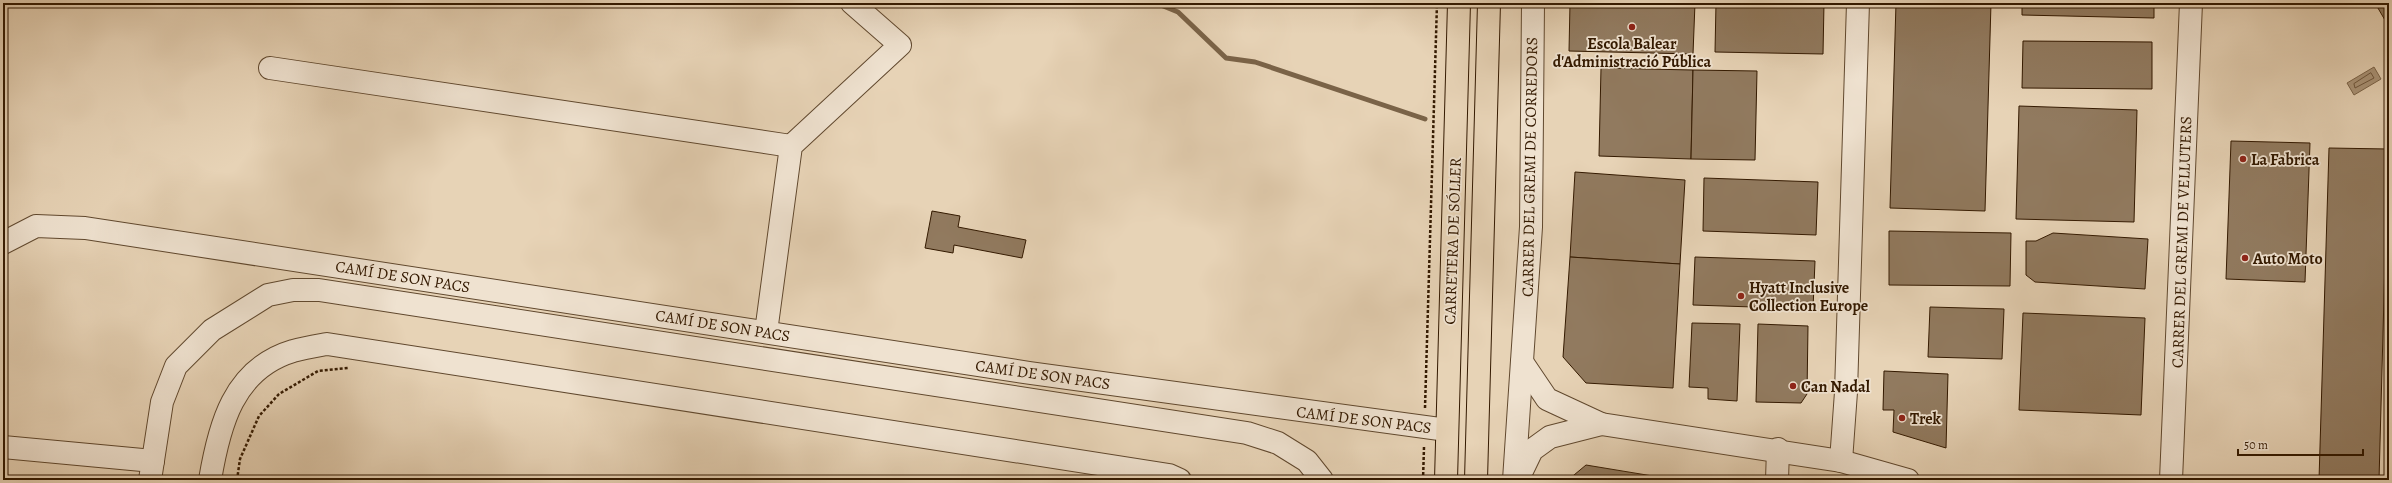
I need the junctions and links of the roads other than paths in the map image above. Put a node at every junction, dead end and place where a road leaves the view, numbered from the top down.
1 (852, 3) edge
2 (1459, 3) edge
3 (1489, 3) edge
4 (1533, 3) edge
5 (1858, 3) edge
6 (2191, 3) edge
7 (270, 68) dead end
8 (791, 146) junction
9 (3, 244) edge
10 (766, 332) junction
11 (1522, 362) junction
12 (1601, 424) junction
13 (1447, 430) junction
14 (3, 447) edge
15 (1778, 449) junction
16 (1842, 460) junction
17 (151, 470) edge
18 (210, 480) edge
19 (1180, 480) edge
20 (1322, 480) edge
21 (1446, 480) edge
22 (1476, 480) edge
23 (1514, 480) edge
24 (1518, 480) edge
25 (1777, 480) edge
26 (1908, 480) edge
27 (2171, 480) edge

1 - 8 street
2 - 13 main road, CARRETERA DE SÓLLER
3 - 22 main road, CARRETERA DE SÓLLER
4 - 11 street, CARRER DEL GREMI DE CORREDORS
5 - 16 street
6 - 27 street, CARRER DEL GREMI DE VELLUTERS
7 - 8 street
8 - 10 street
9 - 10 street, CAMÍ DE SON PACS
10 - 13 street, CAMÍ DE SON PACS
11 - 12 street
11 - 23 street, CARRER DEL GREMI DE CORREDORS
12 - 15 street
12 - 24 street
13 - 21 main road, CARRETERA DE SÓLLER
14 - 17 street
15 - 16 street
15 - 25 street
16 - 26 street
17 - 20 street
18 - 19 street

